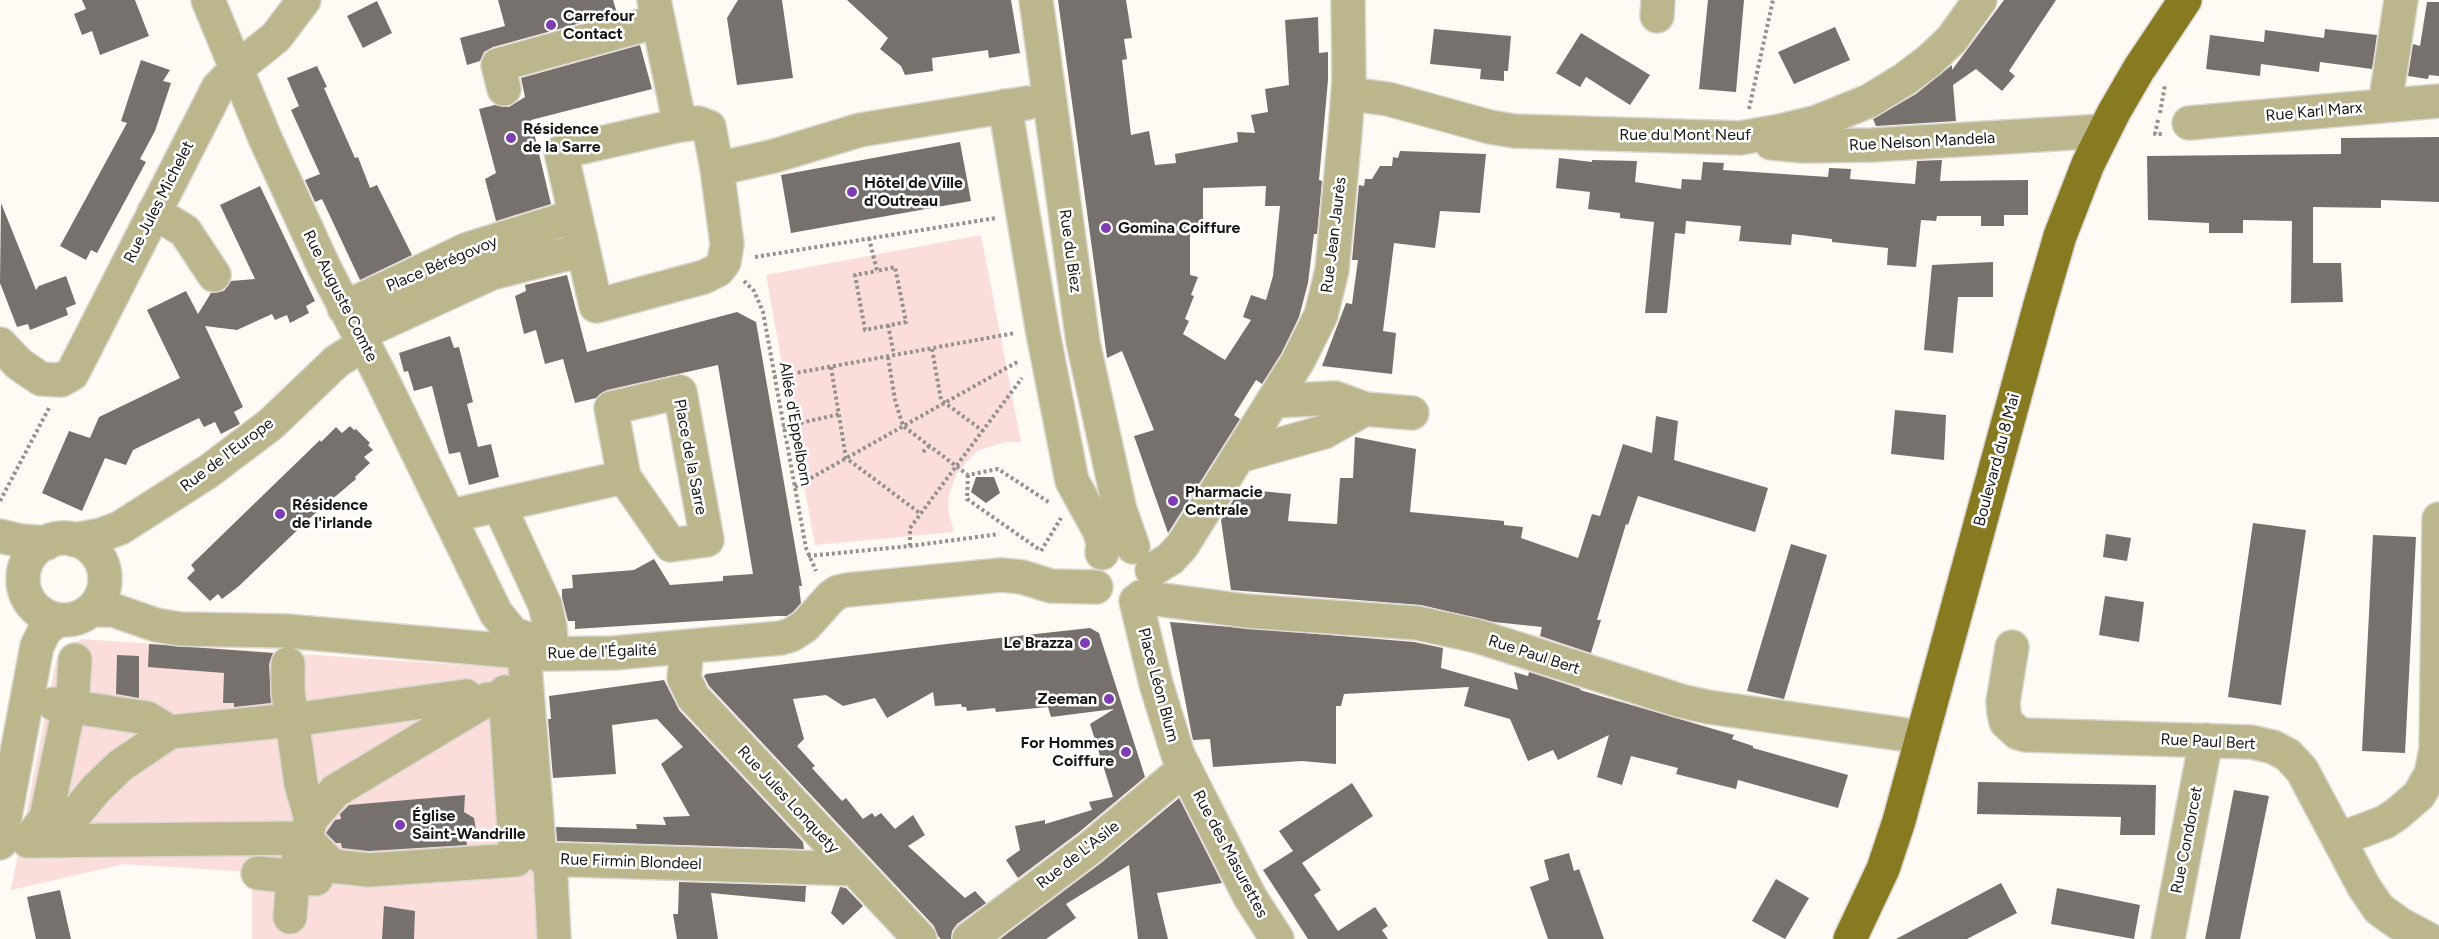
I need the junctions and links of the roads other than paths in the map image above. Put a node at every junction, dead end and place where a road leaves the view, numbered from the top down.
1 (208, 0) edge
2 (304, 0) edge
3 (1036, 0) edge
4 (1348, 0) edge
5 (1980, 0) edge
6 (2185, 0) edge
7 (2401, 0) edge
8 (656, 11) edge
9 (236, 69) junction
10 (504, 89) dead end
11 (1349, 93) junction
12 (1050, 100) junction
13 (2439, 101) edge
14 (2385, 105) junction
15 (1005, 106) junction
16 (2189, 123) dead end
17 (680, 125) junction
18 (2104, 131) junction
19 (1740, 138) junction
20 (717, 169) junction
21 (154, 212) junction
22 (575, 216) junction
23 (582, 250) junction
24 (214, 275) dead end
25 (356, 328) junction
26 (10, 354) edge
27 (1274, 401) junction
28 (1365, 410) junction
29 (1412, 412) dead end
30 (1239, 456) junction
31 (624, 477) dead end
32 (499, 505) junction
33 (1092, 510) junction
34 (450, 516) junction
35 (2439, 519) edge
36 (0, 536) edge
37 (2439, 540) edge
38 (60, 541) junction
39 (0, 558) edge
40 (1133, 573) junction
41 (23, 580) junction
42 (484, 587) junction
43 (91, 610) junction
44 (58, 620) junction
45 (448, 645) junction
46 (2012, 647) dead end
47 (687, 648) junction
48 (550, 651) junction
49 (75, 660) dead end
50 (288, 664) dead end
51 (503, 695) junction
52 (63, 706) junction
53 (292, 720) junction
54 (170, 732) junction
55 (1922, 737) junction
56 (2206, 740) junction
57 (1185, 768) junction
58 (308, 828) junction
59 (2340, 839) junction
60 (61, 841) junction
61 (0, 843) edge
62 (550, 860) junction
63 (854, 869) junction
64 (258, 873) dead end
65 (305, 878) junction
66 (289, 927) edge
67 (554, 939) edge
68 (920, 939) edge
69 (969, 939) edge
70 (1277, 939) edge
71 (1850, 939) edge
72 (2168, 939) edge
73 (2428, 939) edge

1 - 9 street, Rue Auguste Comte
2 - 9 street, Rue Jules Michelet
3 - 12 street, Rue du Biez
4 - 11 street, Rue Jean Jaurès
5 - 19 street, Rue du Mont Neuf
6 - 18 main road, Boulevard du 8 Mai
7 - 14 street
8 - 10 street
8 - 17 street
9 - 21 street, Rue Jules Michelet
9 - 25 street, Rue Auguste Comte
11 - 19 street, Rue du Mont Neuf
11 - 27 street, Rue Jean Jaurès
12 - 15 street
12 - 33 street, Rue du Biez
13 - 14 street, Rue Karl Marx
14 - 16 street, Rue Karl Marx
15 - 20 street
15 - 33 street
17 - 20 street
17 - 22 street
18 - 19 street, Rue Nelson Mandela
18 - 55 main road, Boulevard du 8 Mai
20 - 23 street
21 - 24 street
21 - 26 street, Rue Jules Michelet
22 - 23 street
22 - 25 street, Place Bérégovoy
23 - 25 street, Place Bérégovoy
25 - 34 street, Rue Auguste Comte
25 - 38 street, Rue de l'Europe
27 - 28 street
27 - 30 street, Rue Jean Jaurès
28 - 29 street
28 - 30 street
30 - 40 street, Rue Jean Jaurès
31 - 32 street
32 - 34 street
32 - 48 street, Rue Firmin Blondeel
33 - 40 street, Place Léon Blum
34 - 42 street, Rue Auguste Comte
35 - 37 street
36 - 38 street, Rue de l'Europe
37 - 59 street
38 - 41 street
38 - 43 street
39 - 41 street
40 - 47 street, Rue de l'Égalité
40 - 55 street, Rue Paul Bert
40 - 57 street, Place Léon Blum
41 - 44 street
42 - 45 street, Rue Auguste Comte
42 - 48 street, Rue Auguste Comte
43 - 44 street
43 - 45 street, Rue de l'Égalité
44 - 61 street
45 - 48 street, Rue de l'Égalité
46 - 56 street, Rue Paul Bert
47 - 48 street, Rue de l'Égalité
47 - 63 street, Rue Jules Lonquety
48 - 51 street, Rue Firmin Blondeel
49 - 52 street
50 - 53 street
51 - 53 street
51 - 58 street
51 - 58 street
51 - 62 street, Rue Firmin Blondeel
52 - 54 street
52 - 60 street
53 - 54 street
53 - 58 street
54 - 60 street
55 - 71 main road, Boulevard du 8 Mai
56 - 59 street, Rue Paul Bert
56 - 72 street, Rue Condorcet
57 - 69 street, Rue de L'Asile
57 - 70 street, Rue des Masurettes
58 - 60 street
58 - 65 street
59 - 73 street, Rue Paul Bert
62 - 63 street, Rue Firmin Blondeel
62 - 67 street
63 - 68 street, Rue Jules Lonquety
64 - 65 street
65 - 66 street

